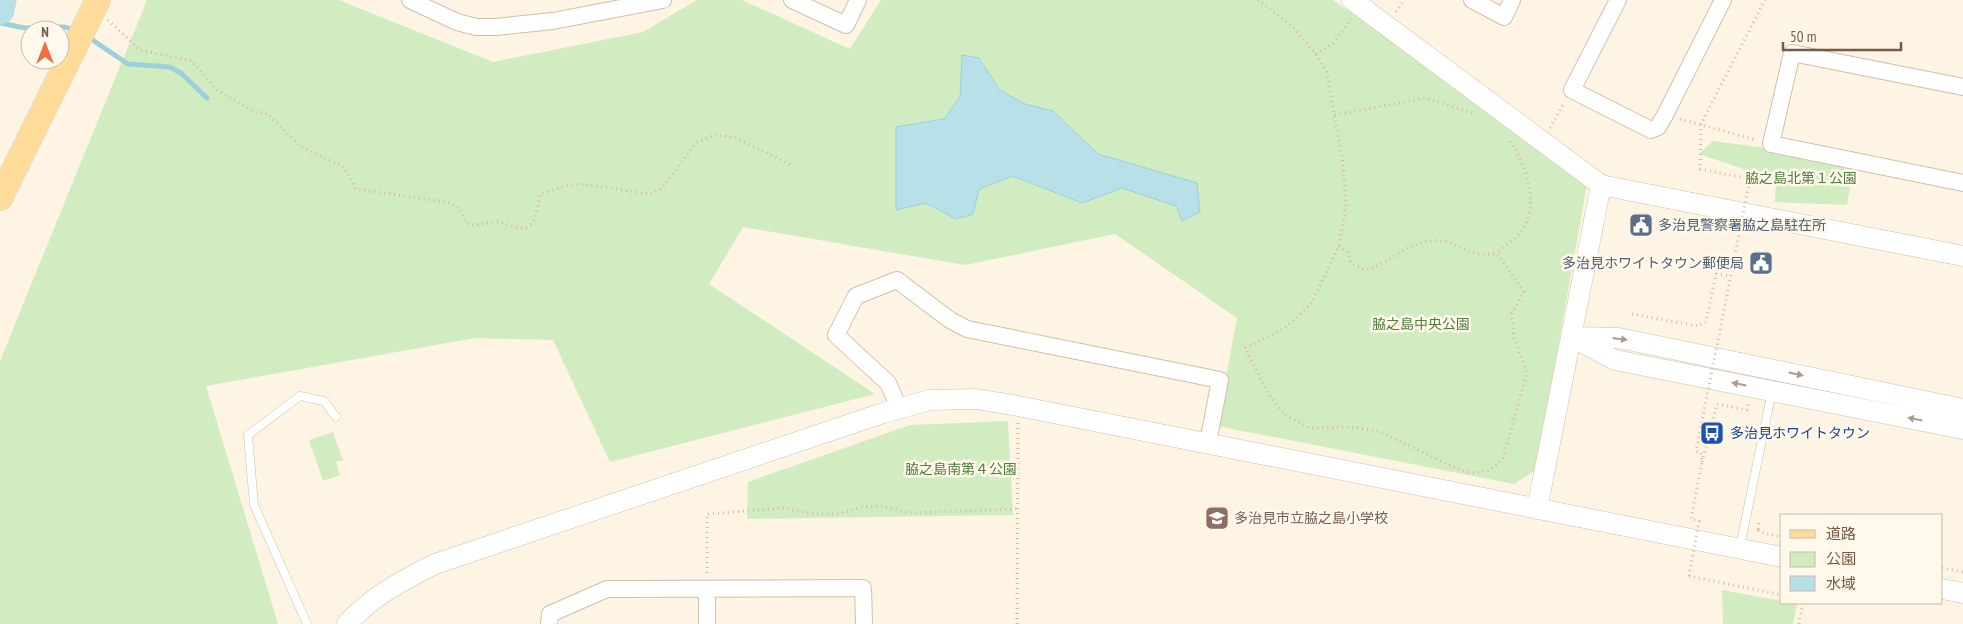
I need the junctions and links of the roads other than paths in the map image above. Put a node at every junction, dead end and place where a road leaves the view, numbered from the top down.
1 (410, 0) edge
2 (663, 0) edge
3 (792, 0) edge
4 (858, 0) edge
5 (1472, 0) edge
6 (1512, 0) edge
7 (1618, 0) edge
8 (1723, 0) edge
9 (1356, 3) edge
10 (89, 20) edge
11 (1963, 87) edge
12 (1963, 182) edge
13 (1600, 185) junction
14 (0, 198) edge
15 (1963, 256) edge
16 (1571, 337) junction
17 (1772, 391) junction
18 (899, 408) junction
19 (1963, 409) edge
20 (336, 416) dead end
21 (1963, 429) edge
22 (1208, 443) junction
23 (1537, 508) junction
24 (1740, 549) junction
25 (1780, 557) edge
26 (707, 589) junction
27 (1943, 589) edge
28 (1963, 593) edge
29 (307, 624) edge
30 (347, 624) edge
31 (549, 624) edge
32 (706, 624) edge
33 (864, 624) edge

1 - 2 street
3 - 4 street
5 - 6 street
7 - 8 street
9 - 13 street
10 - 14 main road
11 - 12 street
13 - 15 street
13 - 16 street
17 -> 16 street
16 -> 19 street
16 - 23 street
21 -> 17 street
17 - 24 lane
18 - 22 street
18 - 22 street
18 - 30 street
20 - 29 lane
22 - 23 street
23 - 24 street
24 - 25 street
26 - 31 street
26 - 32 street
26 - 33 street
27 - 28 street

